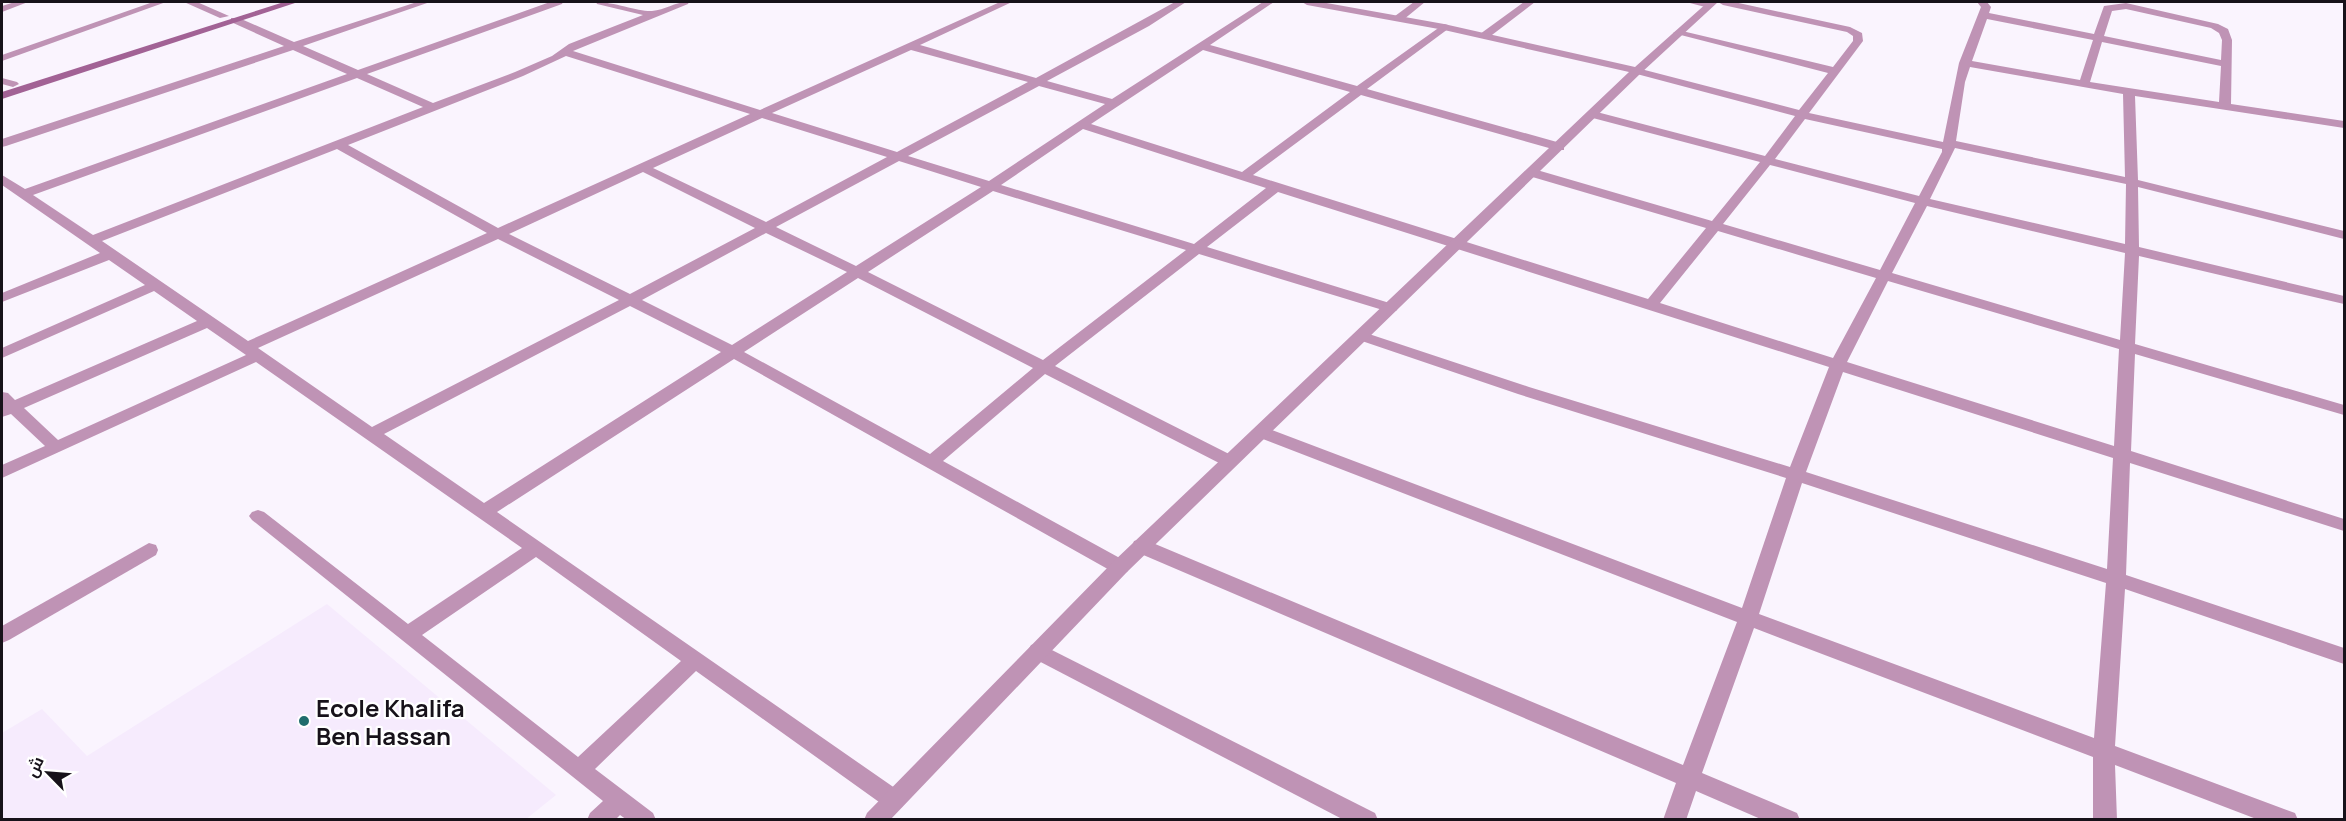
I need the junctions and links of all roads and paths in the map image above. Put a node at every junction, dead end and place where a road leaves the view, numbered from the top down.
1 (23, 2) edge
2 (161, 2) edge
3 (189, 2) edge
4 (270, 2) edge
5 (293, 2) edge
6 (425, 2) edge
7 (558, 2) edge
8 (601, 2) edge
9 (684, 2) edge
10 (1007, 2) edge
11 (1181, 2) edge
12 (1269, 2) edge
13 (1307, 2) edge
14 (1420, 2) edge
15 (1530, 2) edge
16 (1691, 2) edge
17 (616, 3) edge
18 (1321, 3) edge
19 (1715, 3) edge
20 (1982, 8) edge
21 (2, 9) edge
22 (652, 14) junction
23 (230, 18) junction
24 (1399, 18) junction
25 (1444, 27) junction
26 (1678, 33) junction
27 (1484, 36) junction
28 (2098, 39) junction
29 (296, 45) junction
30 (910, 46) junction
31 (1200, 46) junction
32 (564, 52) junction
33 (2, 58) edge
34 (1964, 63) junction
35 (2226, 64) junction
36 (1636, 71) junction
37 (1835, 71) junction
38 (357, 73) junction
39 (7, 82) edge
40 (1039, 82) junction
41 (2084, 84) junction
42 (2, 87) edge
43 (1359, 91) junction
44 (2129, 92) junction
45 (2, 96) edge
46 (1113, 102) junction
47 (2224, 106) junction
48 (434, 108) junction
49 (762, 114) junction
50 (1593, 115) junction
51 (1803, 115) junction
52 (1081, 125) junction
53 (2344, 125) edge
54 (2, 143) edge
55 (339, 145) junction
56 (1949, 145) junction
57 (1560, 147) junction
58 (901, 157) junction
59 (1767, 161) junction
60 (644, 168) junction
61 (1533, 173) junction
62 (1244, 176) junction
63 (2132, 182) junction
64 (991, 186) junction
65 (1277, 186) junction
66 (10, 188) edge
67 (1924, 201) junction
68 (1715, 226) junction
69 (766, 228) junction
70 (499, 234) junction
71 (2344, 235) edge
72 (90, 241) junction
73 (1459, 244) junction
74 (1199, 248) junction
75 (2132, 251) junction
76 (109, 255) junction
77 (857, 272) junction
78 (1884, 276) junction
79 (154, 286) junction
80 (2, 298) edge
81 (2344, 300) edge
82 (629, 301) junction
83 (1651, 304) junction
84 (1391, 308) junction
85 (207, 322) junction
86 (1361, 336) junction
87 (2127, 345) junction
88 (252, 352) junction
89 (733, 352) junction
90 (2, 353) edge
91 (1838, 364) junction
92 (1044, 368) junction
93 (5, 406) edge
94 (2344, 410) edge
95 (1261, 432) junction
96 (371, 434) junction
97 (56, 447) junction
98 (2122, 453) junction
99 (1229, 461) junction
100 (931, 462) junction
101 (2, 472) edge
102 (1796, 475) junction
103 (484, 512) junction
104 (258, 516) dead end
105 (2344, 525) edge
106 (1141, 546) junction
107 (537, 549) junction
108 (149, 550) dead end
109 (1120, 567) junction
110 (2116, 578) junction
111 (1748, 618) junction
112 (408, 634) junction
113 (2, 635) edge
114 (1038, 651) junction
115 (2344, 656) edge
116 (695, 660) junction
117 (2104, 750) junction
118 (579, 770) junction
119 (1690, 778) junction
120 (894, 800) junction
121 (620, 801) junction
122 (598, 819) edge
123 (645, 819) edge
124 (875, 819) edge
125 (1367, 819) edge
126 (1674, 819) edge
127 (1789, 819) edge
128 (2105, 819) edge
129 (2288, 819) edge

1 - 21 street
2 - 33 street
3 - 23 street
4 - 23 main road
5 - 23 main road
6 - 29 street
7 - 38 street
8 - 17 street
9 - 22 street
10 - 30 street
11 - 40 street
12 - 31 street
13 - 18 street
14 - 24 street
15 - 27 street
16 - 19 street
17 - 22 street
18 - 24 street
19 - 26 street
19 - 37 street
20 - 28 street
20 - 34 street
22 - 32 street
23 - 29 street
23 - 39 main road
23 - 45 main road
24 - 25 street
25 - 27 street
25 - 43 street
26 - 36 street
26 - 37 street
27 - 36 street
28 - 35 street
28 - 35 street
28 - 41 street
29 - 38 street
29 - 54 street
30 - 40 street
30 - 49 street
31 - 43 street
31 - 46 street
32 - 48 street
32 - 49 street
34 - 41 street
34 - 56 street
35 - 47 street
36 - 50 street
36 - 51 street
37 - 51 street
38 - 48 street
38 - 66 street
39 - 42 main road
40 - 46 street
40 - 58 street
41 - 44 street
43 - 57 street
43 - 62 street
44 - 47 street
44 - 63 street
46 - 52 street
47 - 53 street
48 - 55 street
49 - 58 street
49 - 60 street
50 - 57 street
50 - 59 street
51 - 56 street
51 - 59 street
52 - 62 street
52 - 64 street
55 - 70 street
55 - 72 street
56 - 63 street
56 - 67 street
57 - 61 street
58 - 64 street
58 - 69 street
59 - 67 street
59 - 68 street
60 - 69 street
60 - 70 street
61 - 68 street
61 - 73 street
62 - 65 street
63 - 71 street
63 - 75 street
64 - 74 street
64 - 77 street
65 - 73 street
65 - 74 street
66 - 72 street
67 - 75 street
67 - 78 street
68 - 78 street
68 - 83 street
69 - 77 street
69 - 82 street
70 - 82 street
70 - 88 street
72 - 76 street
73 - 83 street
73 - 84 street
74 - 84 street
74 - 92 street
75 - 81 street
75 - 87 street
76 - 79 street
76 - 80 street
77 - 89 street
77 - 92 street
78 - 87 street
78 - 91 street
79 - 85 street
79 - 90 street
82 - 89 street
82 - 96 street
83 - 91 street
84 - 86 street
85 - 88 street
85 - 93 street
86 - 95 street
86 - 102 street
87 - 94 street
87 - 98 street
88 - 96 street
88 - 97 street
89 - 100 street
89 - 103 street
91 - 98 street
91 - 102 street
92 - 99 street
92 - 100 street
93 - 97 street
95 - 99 street
95 - 111 street
96 - 103 street
97 - 101 street
98 - 105 street
98 - 110 street
99 - 106 street
100 - 109 street
102 - 110 street
102 - 111 street
103 - 107 street
104 - 112 street
106 - 109 street
106 - 119 street
107 - 112 street
107 - 116 street
108 - 113 street
109 - 114 street
110 - 115 street
110 - 117 street
111 - 117 street
111 - 119 street
112 - 118 street
114 - 120 street
114 - 125 street
116 - 118 street
116 - 120 street
117 - 128 street
117 - 129 street
118 - 121 street
119 - 126 street
119 - 127 street
120 - 124 street
121 - 122 street
121 - 123 street

